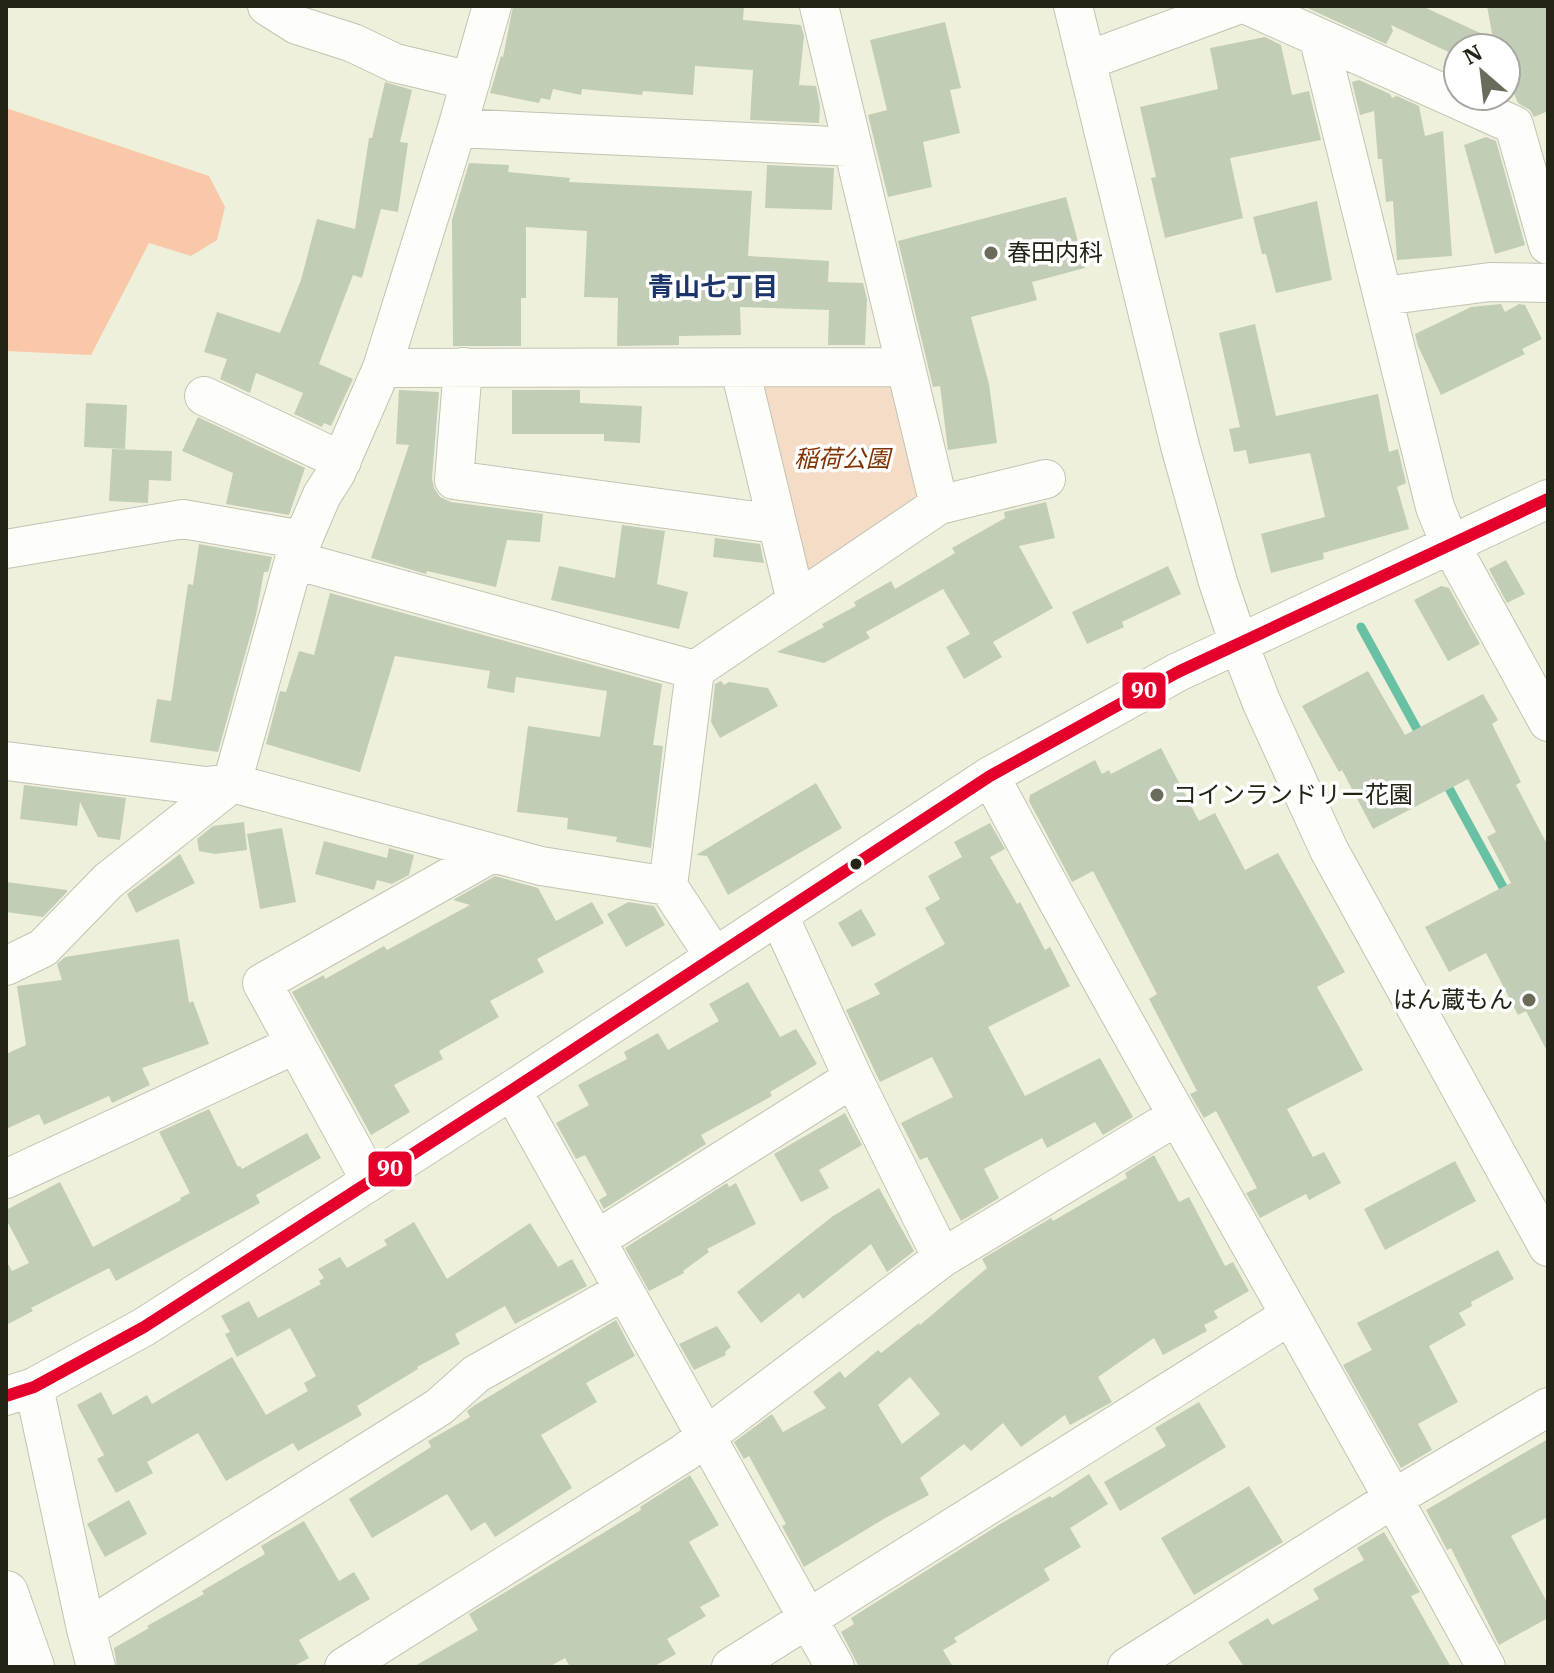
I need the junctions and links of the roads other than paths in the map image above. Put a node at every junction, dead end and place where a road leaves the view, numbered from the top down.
1 (267, 6) edge
2 (492, 6) edge
3 (819, 6) edge
4 (1073, 6) edge
5 (1235, 6) edge
6 (1249, 6) edge
7 (1319, 40) junction
8 (1086, 61) junction
9 (471, 81) junction
10 (457, 128) junction
11 (853, 147) junction
12 (1548, 245) edge
13 (1548, 283) edge
14 (1383, 296) junction
15 (463, 367) junction
16 (905, 367) junction
17 (382, 368) junction
18 (740, 369) junction
19 (204, 396) dead end
20 (342, 461) junction
21 (1046, 479) dead end
22 (1548, 499) edge
23 (939, 505) junction
24 (777, 524) junction
25 (1450, 544) junction
26 (6, 549) edge
27 (298, 550) junction
28 (796, 601) junction
29 (1239, 644) junction
30 (695, 670) junction
31 (1548, 722) edge
32 (6, 761) edge
33 (990, 776) junction
34 (232, 783) junction
35 (492, 853) junction
36 (668, 886) junction
37 (779, 916) junction
38 (714, 956) junction
39 (6, 966) edge
40 (294, 1045) junction
41 (853, 1078) junction
42 (512, 1090) junction
43 (1177, 1116) junction
44 (6, 1179) edge
45 (370, 1180) junction
46 (596, 1240) junction
47 (1548, 1247) edge
48 (942, 1258) junction
49 (623, 1291) junction
50 (1289, 1316) junction
51 (20, 1392) edge
52 (1548, 1407) edge
53 (705, 1437) junction
54 (1394, 1498) junction
55 (6, 1593) edge
56 (808, 1619) junction
57 (86, 1629) junction
58 (32, 1667) edge
59 (96, 1667) edge
60 (344, 1667) edge
61 (731, 1667) edge
62 (835, 1667) edge
63 (1127, 1667) edge
64 (1486, 1667) edge

1 - 9 street
2 - 9 street
3 - 11 street
4 - 8 street
5 - 8 street
6 - 7 street
7 - 12 street
7 - 14 street
8 - 29 street
9 - 10 street
10 - 11 street
10 - 17 street
11 - 16 street
13 - 14 street
14 - 25 street
15 - 17 street
15 - 18 street
15 - 24 street
16 - 18 street
16 - 23 street
17 - 20 street
18 - 24 street
19 - 20 street
20 - 27 street
21 - 23 street
22 - 25 street
23 - 28 street
24 - 28 street
25 - 29 street
25 - 31 street
26 - 27 street
27 - 30 street
27 - 34 street
28 - 30 street
29 - 33 street
29 - 47 street
30 - 36 street
32 - 34 street
33 - 37 street
33 - 43 street
34 - 35 street
34 - 39 street
35 - 36 street
35 - 40 street
36 - 38 street
37 - 38 street
37 - 41 street
38 - 42 street
40 - 44 street
40 - 45 street
41 - 46 street
41 - 48 street
42 - 45 street
42 - 46 street
43 - 48 street
43 - 50 street
45 - 51 street
46 - 49 street
48 - 53 street
49 - 53 street
49 - 57 street
50 - 54 street
50 - 56 street
51 - 57 street
52 - 54 street
53 - 56 street
53 - 60 street
54 - 63 street
54 - 64 street
55 - 58 highway
56 - 61 street
56 - 62 street
57 - 59 street

